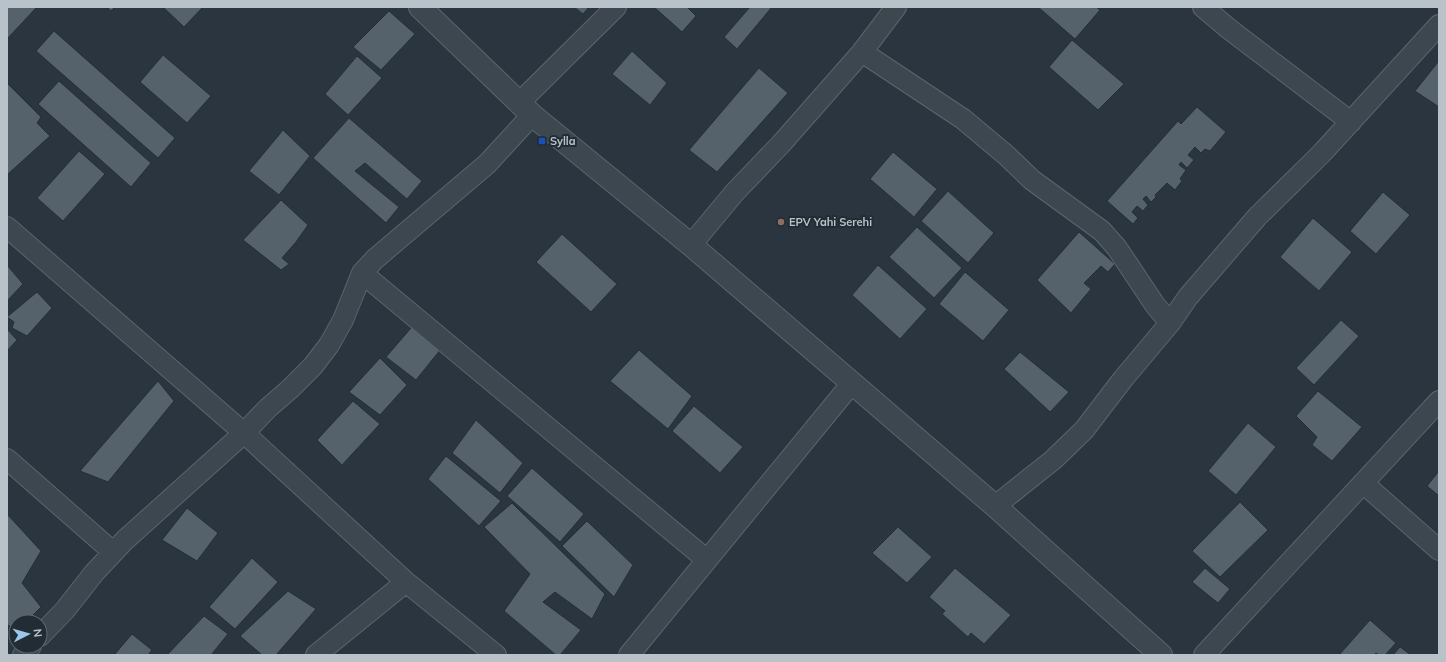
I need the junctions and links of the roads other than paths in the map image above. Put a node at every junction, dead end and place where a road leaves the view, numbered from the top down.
1 (420, 7) edge
2 (616, 7) edge
3 (896, 7) edge
4 (1202, 7) edge
5 (1439, 25) edge
6 (862, 52) junction
7 (526, 109) junction
8 (1352, 122) junction
9 (7, 227) edge
10 (691, 245) junction
11 (362, 273) junction
12 (1170, 323) junction
13 (852, 383) junction
14 (1439, 401) edge
15 (244, 433) junction
16 (7, 459) edge
17 (1364, 483) junction
18 (994, 506) junction
19 (1439, 550) edge
20 (113, 552) junction
21 (707, 560) junction
22 (406, 582) junction
23 (48, 628) edge
24 (316, 655) edge
25 (496, 655) edge
26 (629, 655) edge
27 (1160, 655) edge
28 (1204, 655) edge

1 - 7 street
2 - 7 street
3 - 6 street
4 - 8 street
5 - 8 street
6 - 10 street
6 - 12 street
7 - 10 street
7 - 11 street
8 - 12 street
9 - 15 street
10 - 13 street
11 - 15 street
11 - 21 street
12 - 18 street
13 - 18 street
13 - 21 street
14 - 17 street
15 - 20 street
15 - 22 street
16 - 20 street
17 - 19 street
17 - 28 street
18 - 27 street
20 - 23 street
21 - 26 street
22 - 24 street
22 - 25 street

